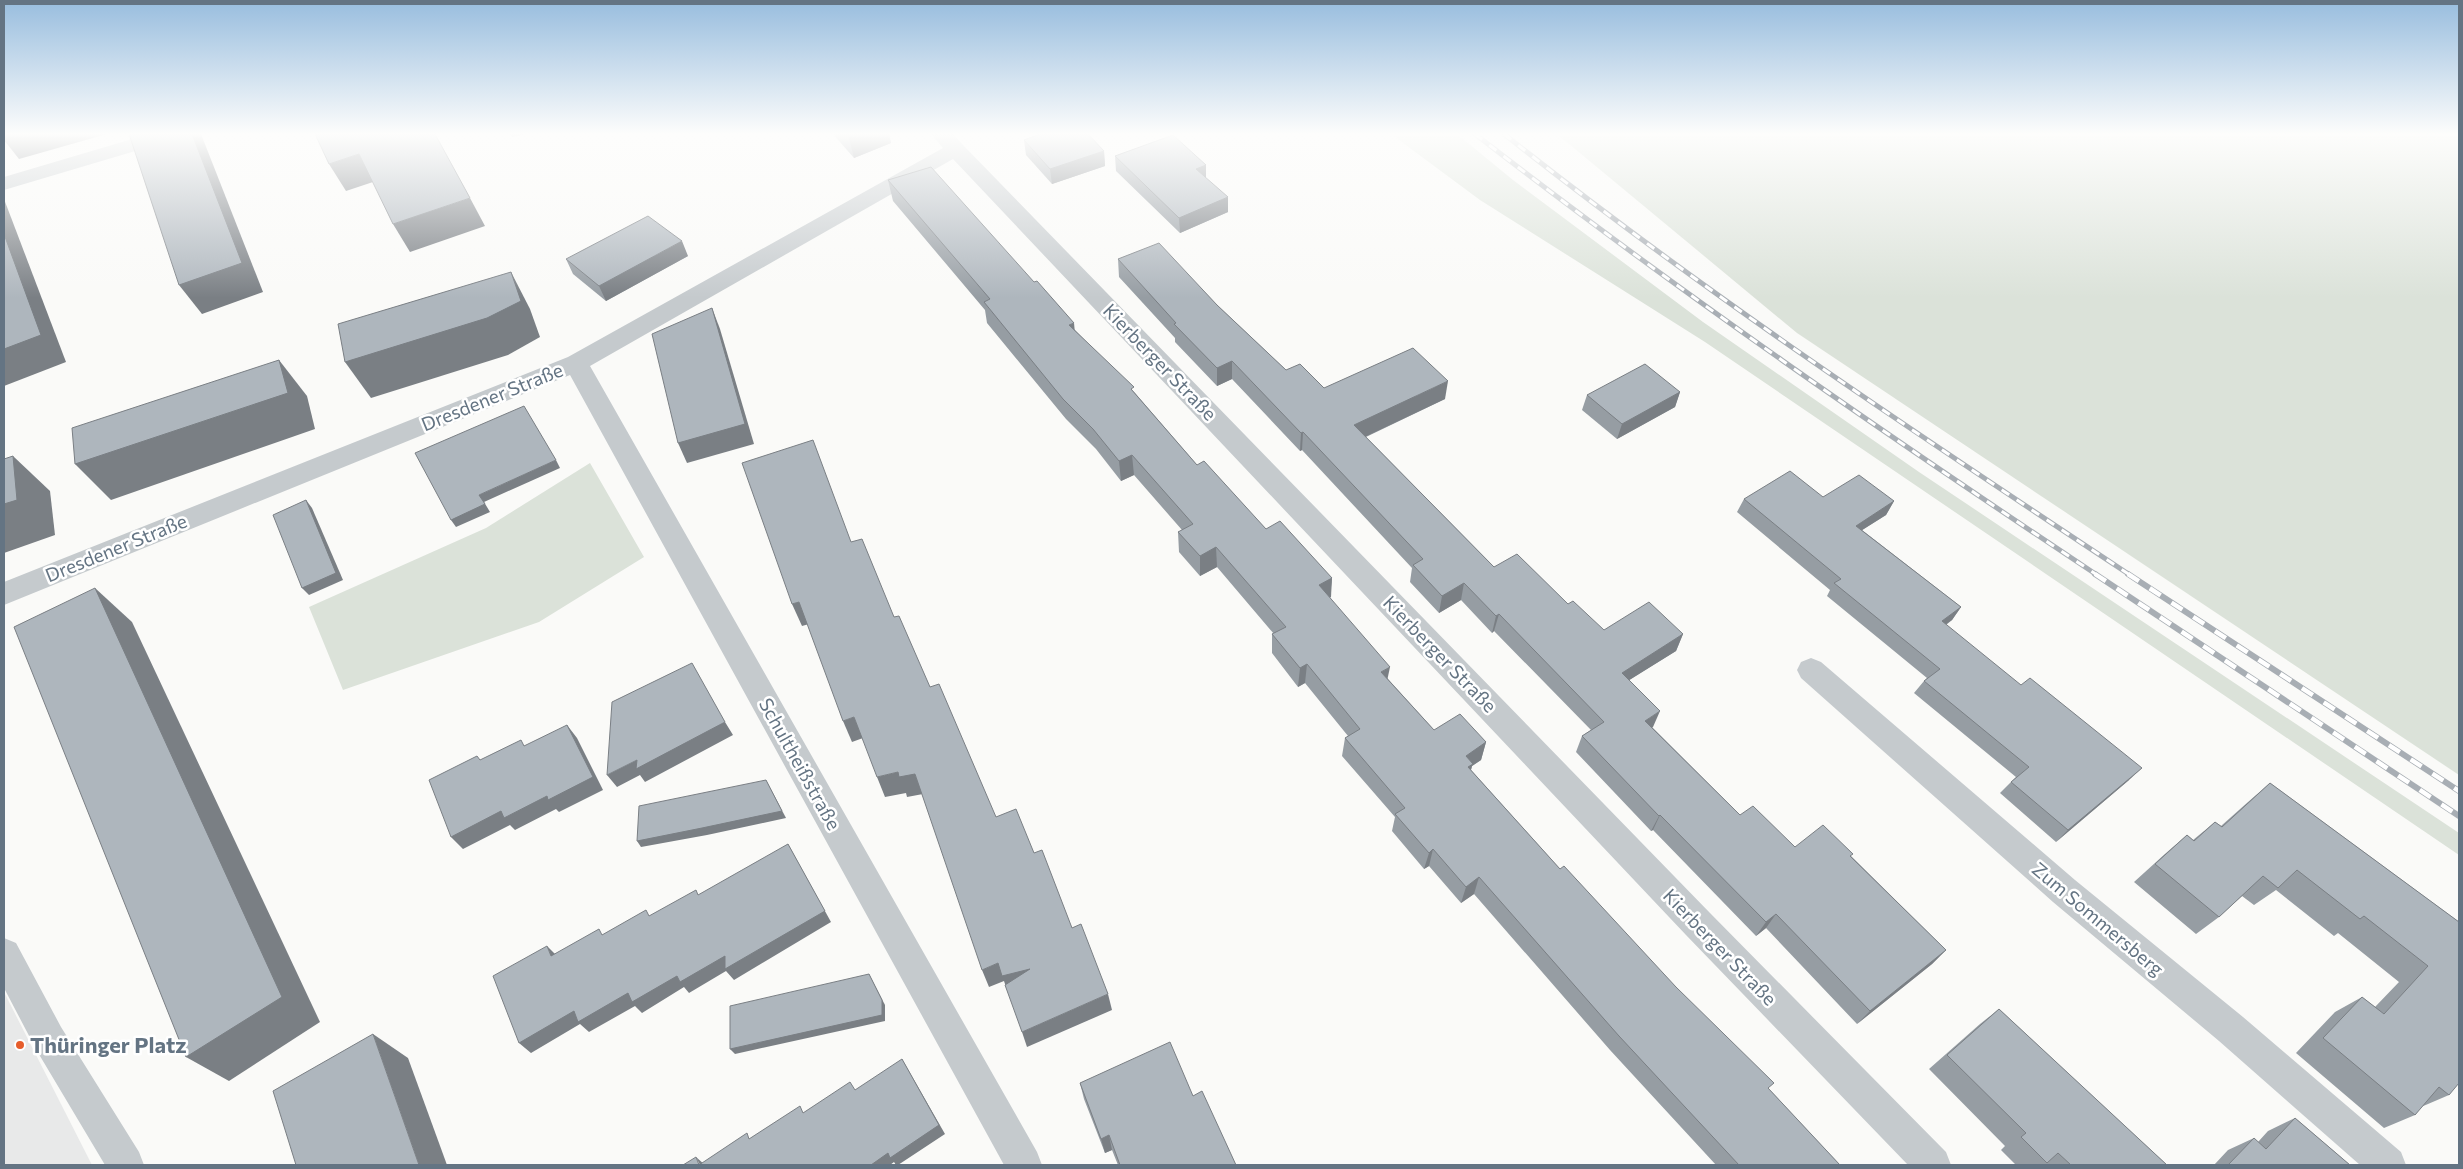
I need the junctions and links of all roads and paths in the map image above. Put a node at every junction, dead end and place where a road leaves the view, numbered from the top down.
1 (870, 189) edge
2 (998, 189) edge
3 (576, 362) junction
4 (4, 594) edge
5 (1811, 670) dead end
6 (4, 954) edge
7 (126, 1165) edge
8 (1024, 1165) edge
9 (1933, 1165) edge
10 (2388, 1165) edge

1 - 3 street, Dresdener Straße
2 - 9 street, Kierberger Straße
3 - 4 street, Dresdener Straße
3 - 8 street, Schultheißstraße
5 - 10 street, Zum Sommersberg
6 - 7 street

